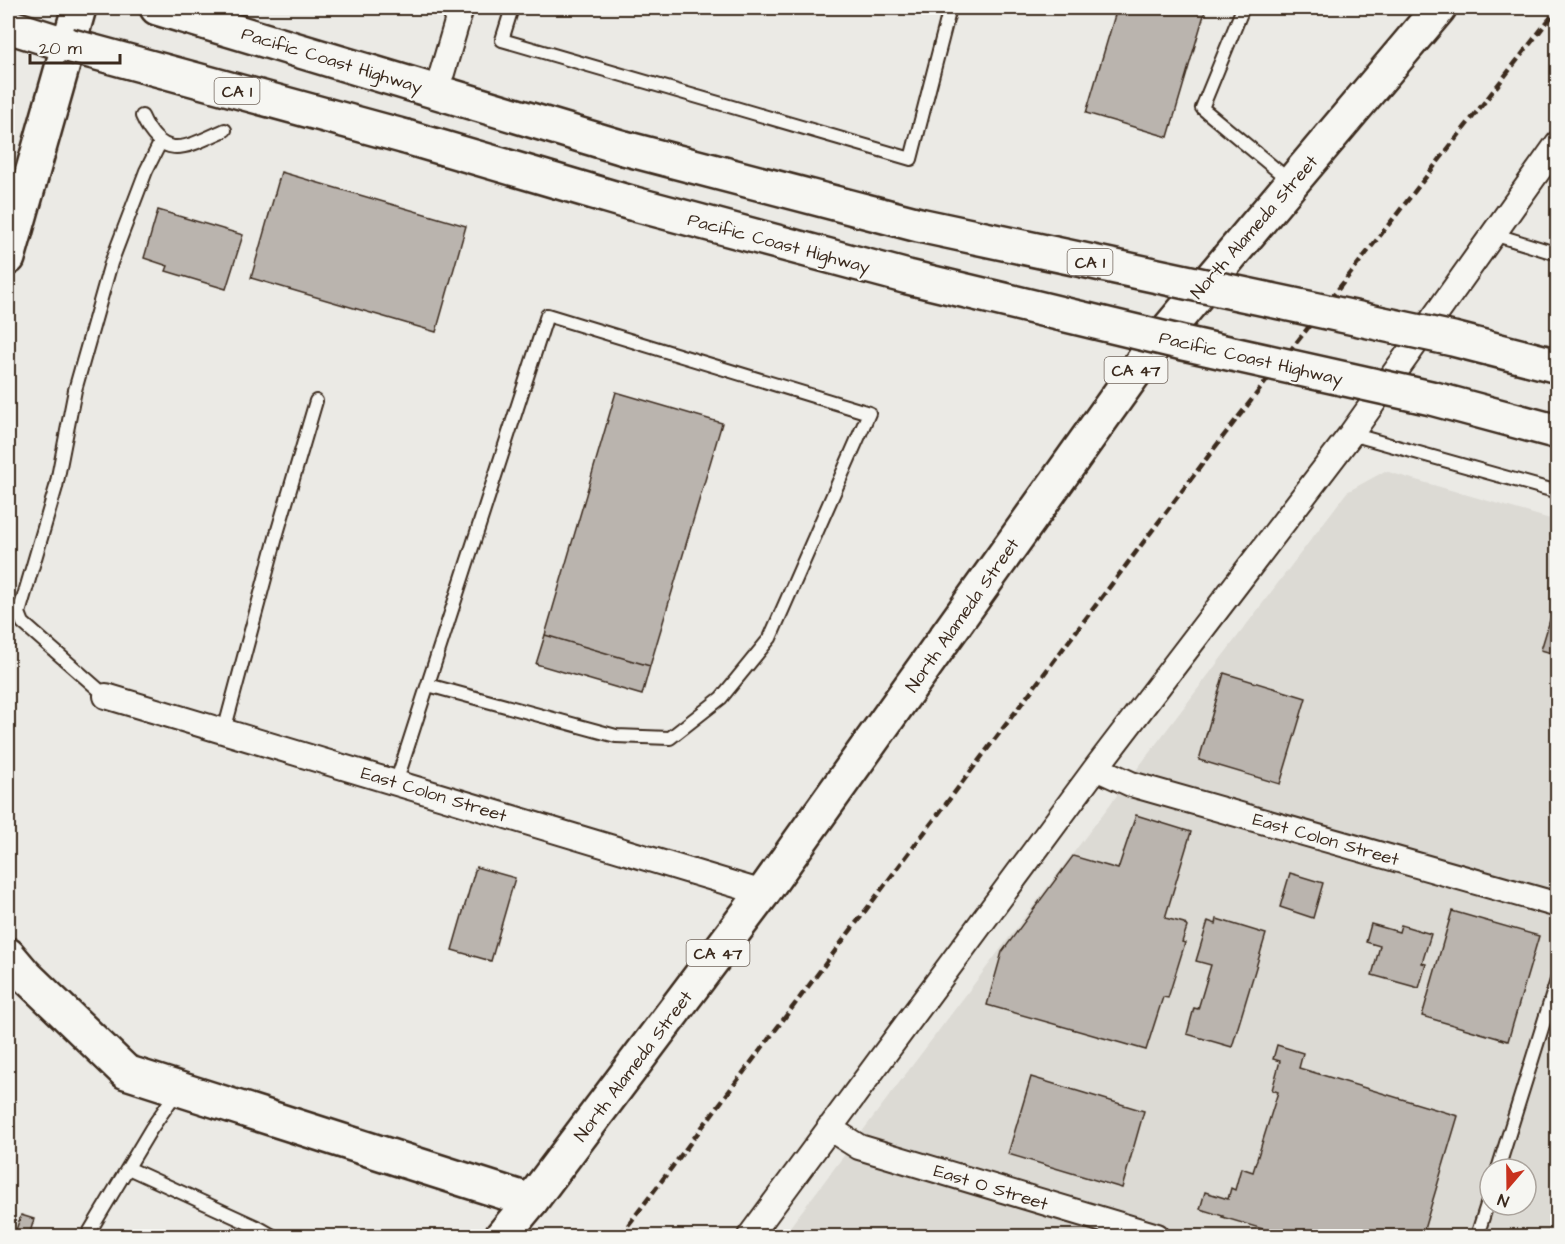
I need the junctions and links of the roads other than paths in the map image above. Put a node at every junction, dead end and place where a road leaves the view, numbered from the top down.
1 (79, 8) edge
2 (156, 8) edge
3 (461, 8) edge
4 (512, 8) edge
5 (950, 8) edge
6 (1243, 8) edge
7 (1439, 8) edge
8 (8, 26) edge
9 (68, 45) junction
10 (442, 73) dead end
11 (142, 116) dead end
12 (225, 130) dead end
13 (1557, 142) edge
14 (160, 143) junction
15 (1292, 183) junction
16 (1493, 234) junction
17 (1557, 254) edge
18 (8, 258) edge
19 (1557, 366) edge
20 (316, 401) dead end
21 (1557, 432) edge
22 (1351, 434) junction
23 (1557, 492) edge
24 (428, 685) junction
25 (106, 696) joint
26 (224, 731) junction
27 (1096, 768) junction
28 (396, 783) junction
29 (763, 893) junction
30 (1557, 905) edge
31 (8, 955) edge
32 (1557, 978) edge
33 (179, 1089) junction
34 (830, 1128) junction
35 (1502, 1157) edge
36 (128, 1168) junction
37 (531, 1201) junction
38 (1483, 1217) edge
39 (87, 1236) edge
40 (273, 1236) edge
41 (502, 1236) edge
42 (750, 1236) edge
43 (1157, 1236) edge
44 (1477, 1236) edge

1 - 9 main road
2 - 19 main road, Pacific Coast Highway / CA 1, bridge
3 - 10 street
4 - 5 lane
6 - 15 lane
7 - 15 main road, North Alameda Street / CA 47
8 - 9 main road, Pacific Coast Highway / CA 1
9 - 18 main road
9 - 21 main road, Pacific Coast Highway / CA 1, bridge
11 - 14 lane
12 - 14 lane
13 - 16 street
14 - 25 lane
15 - 29 main road, North Alameda Street / CA 47
16 - 17 lane
16 - 22 street
20 - 26 lane
22 - 23 lane
22 - 27 street
24 - 24 lane
24 - 28 lane
25 - 26 street, East Colon Street
26 - 28 street, East Colon Street
27 - 30 street, East Colon Street
27 - 34 street
28 - 29 street, East Colon Street
29 - 37 main road, North Alameda Street / CA 47
31 - 33 main road
32 - 35 lane
33 - 36 lane
33 - 37 main road
34 - 42 street
34 - 43 street, East O Street
36 - 39 lane
36 - 40 lane
37 - 41 main road, North Alameda Street / CA 47
38 - 44 lane

